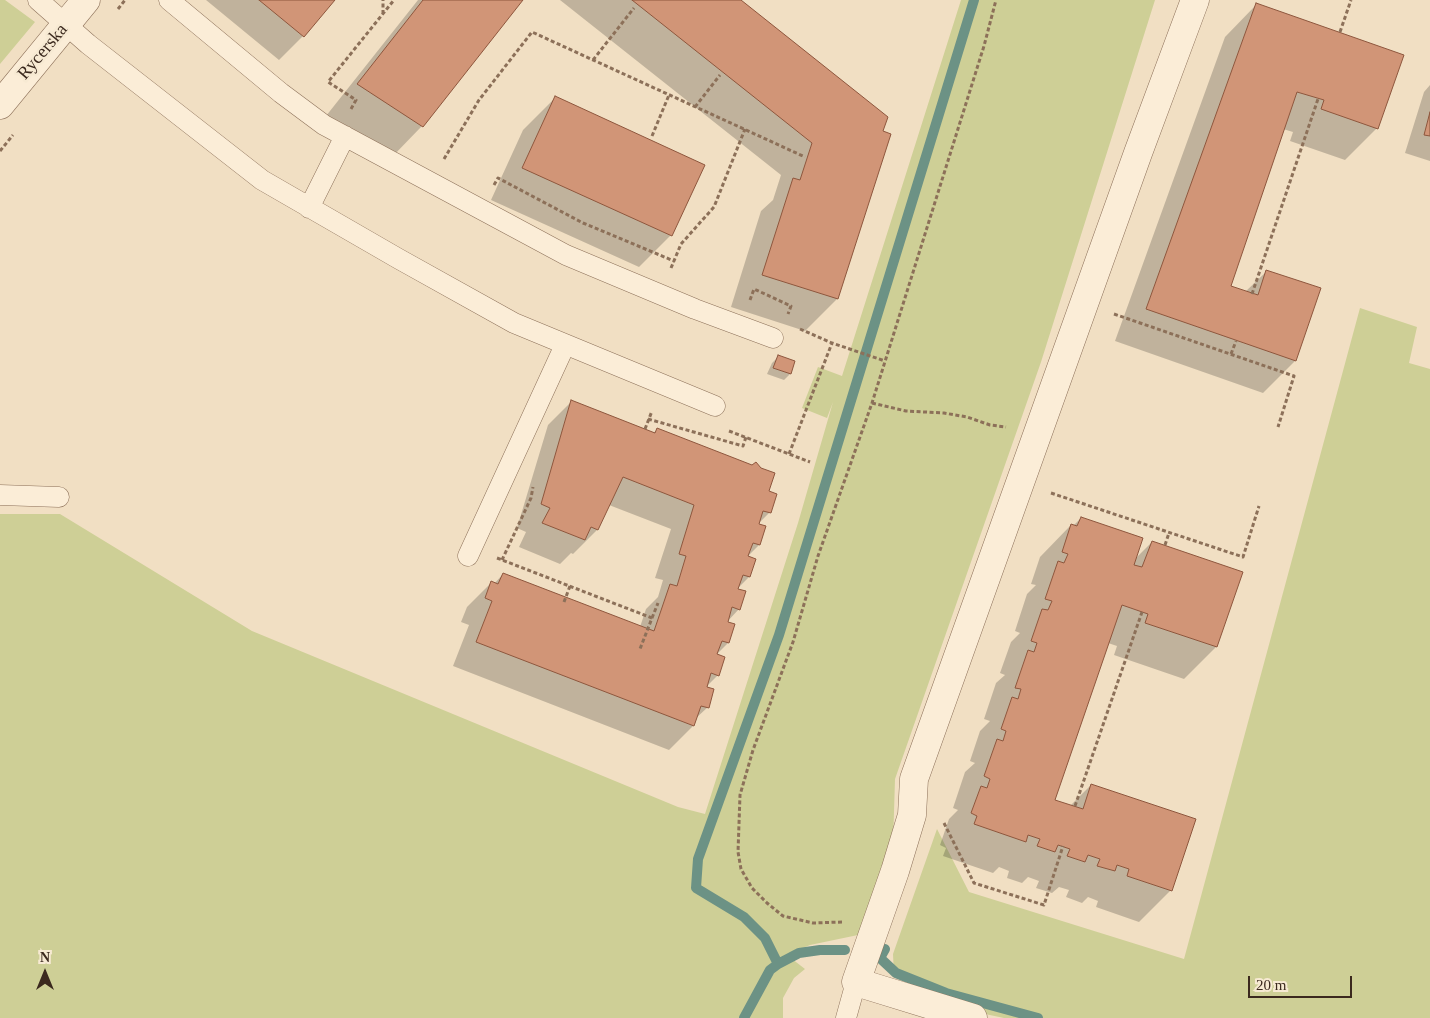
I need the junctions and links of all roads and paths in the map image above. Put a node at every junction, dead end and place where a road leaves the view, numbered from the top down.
1 (38, 0) edge
2 (86, 0) edge
3 (169, 0) edge
4 (383, 0) edge
5 (394, 0) edge
6 (996, 0) edge
7 (1195, 0) edge
8 (1351, 0) edge
9 (634, 8) dead end
10 (383, 14) junction
11 (66, 24) junction
12 (1340, 32) dead end
13 (593, 60) junction
14 (720, 75) dead end
15 (328, 82) dead end
16 (669, 95) junction
17 (1318, 99) dead end
18 (0, 105) edge
19 (695, 107) junction
20 (745, 129) junction
21 (345, 136) junction
22 (652, 136) dead end
23 (805, 157) dead end
24 (440, 166) dead end
25 (494, 186) dead end
26 (309, 208) junction
27 (674, 261) junction
28 (668, 277) dead end
29 (1252, 294) dead end
30 (748, 305) dead end
31 (1109, 313) dead end
32 (793, 326) dead end
33 (779, 330) joint
34 (1236, 341) dead end
35 (832, 343) junction
36 (565, 345) junction
37 (1231, 354) junction
38 (884, 361) junction
39 (872, 403) junction
40 (715, 406) dead end
41 (1278, 427) dead end
42 (645, 429) dead end
43 (1038, 432) junction
44 (746, 438) dead end
45 (789, 454) dead end
46 (1046, 491) dead end
47 (0, 495) edge
48 (59, 497) dead end
49 (1259, 506) dead end
50 (1169, 533) junction
51 (1165, 545) dead end
52 (468, 556) dead end
53 (498, 558) dead end
54 (570, 586) junction
55 (564, 602) dead end
56 (658, 603) dead end
57 (1142, 612) dead end
58 (652, 618) junction
59 (640, 649) dead end
60 (1075, 806) dead end
61 (943, 821) dead end
62 (1063, 846) dead end
63 (878, 920) junction
64 (856, 982) junction
65 (846, 1018) edge
66 (973, 1018) edge

1 - 11 lane
2 - 11 street, Rycerska
3 - 21 lane
4 - 10 path
5 - 10 path
6 - 38 path
7 - 43 street
8 - 12 path
9 - 13 path
10 - 15 path
11 - 18 street, Rycerska
11 - 26 lane
13 - 16 path
13 - 24 path
14 - 19 path
16 - 19 path
16 - 22 path
17 - 29 path
19 - 20 path
20 - 23 path
20 - 27 path
21 - 26 lane
21 - 33 lane
25 - 27 path
26 - 36 lane
27 - 28 path
30 - 33 path
31 - 37 path
32 - 35 path
34 - 37 path
35 - 38 path
35 - 45 path
36 - 40 lane
36 - 52 lane
37 - 41 path
38 - 39 path
39 - 43 path
39 - 63 path
42 - 44 path
43 - 63 street
46 - 50 path
47 - 48 lane
49 - 50 path
50 - 51 path
53 - 54 path
54 - 55 path
54 - 58 path
56 - 58 path
57 - 60 path
58 - 59 path
61 - 62 path
63 - 64 street
64 - 65 lane
64 - 66 street

